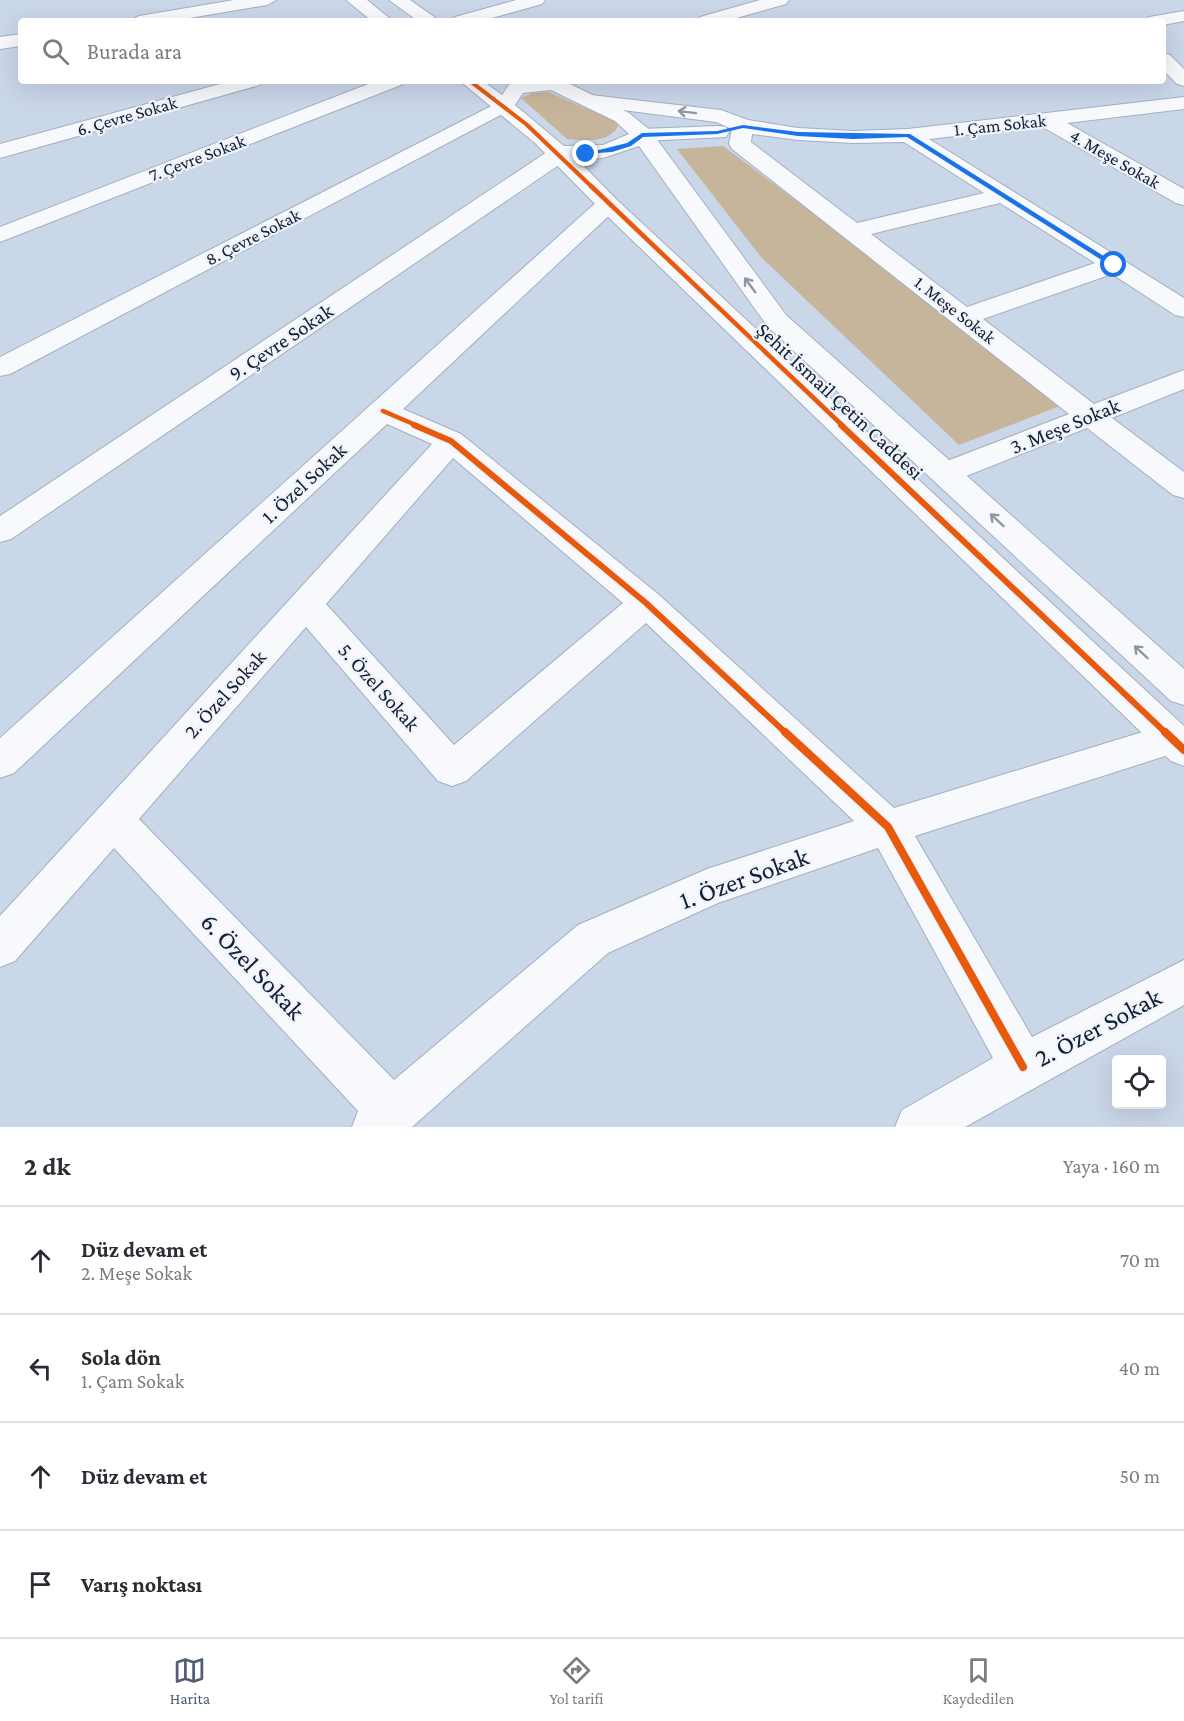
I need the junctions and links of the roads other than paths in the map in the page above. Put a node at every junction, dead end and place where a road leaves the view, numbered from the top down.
1 (267, 0) edge
2 (355, 0) edge
3 (398, 0) edge
4 (780, 0) edge
5 (523, 2) edge
6 (205, 5) edge
7 (1184, 16) edge
8 (151, 18) edge
9 (380, 18) edge
10 (426, 18) edge
11 (471, 18) edge
12 (717, 18) edge
13 (1166, 19) edge
14 (18, 40) edge
15 (0, 43) edge
16 (1166, 62) edge
17 (1184, 80) edge
18 (242, 84) edge
19 (386, 84) edge
20 (474, 84) edge
21 (542, 84) edge
22 (561, 84) edge
23 (591, 101) junction
24 (1184, 103) edge
25 (505, 105) junction
26 (1046, 120) junction
27 (743, 126) junction
28 (642, 135) junction
29 (908, 135) junction
30 (0, 151) edge
31 (561, 153) junction
32 (1003, 195) junction
33 (1184, 198) edge
34 (608, 204) junction
35 (853, 231) junction
36 (0, 235) edge
37 (1114, 265) junction
38 (1184, 309) edge
39 (964, 317) junction
40 (0, 368) edge
41 (1184, 379) edge
42 (383, 411) junction
43 (1091, 415) junction
44 (451, 441) junction
45 (945, 473) junction
46 (1184, 488) edge
47 (0, 531) edge
48 (646, 603) junction
49 (306, 604) junction
50 (1184, 691) edge
51 (1178, 745) edge
52 (0, 762) edge
53 (113, 819) junction
54 (888, 827) junction
55 (0, 946) edge
56 (1184, 981) edge
57 (1023, 1067) junction
58 (384, 1119) edge
59 (919, 1127) edge

1 - 6 street
2 - 9 street
3 - 10 street
4 - 12 street
5 - 11 street
6 - 8 street
7 - 13 street
14 - 15 street
16 - 17 street
18 - 30 street, 6. Çevre Sokak
19 - 36 street, 7. Çevre Sokak
20 - 25 street, Şehit İsmail Çetin Caddesi
21 - 25 street, 8. Çevre Sokak
22 - 23 street, Şehit İsmail Çetin Caddesi
27 -> 23 street
23 - 28 street, Şehit İsmail Çetin Caddesi
24 - 26 street, 1. Çam Sokak
25 - 31 street, Şehit İsmail Çetin Caddesi
25 - 40 street, 8. Çevre Sokak
26 - 29 street, 1. Çam Sokak
26 - 33 street, 4. Meşe Sokak
27 - 28 street
27 - 29 street, 1. Çam Sokak
27 - 35 street, 1. Meşe Sokak
28 - 31 street
45 -> 28 street, Şehit İsmail Çetin Caddesi
29 - 32 street
31 - 34 street, Şehit İsmail Çetin Caddesi
31 - 47 street, 9. Çevre Sokak
32 - 35 street
32 - 37 street
34 - 42 street, 1. Özel Sokak
34 - 51 street, Şehit İsmail Çetin Caddesi
35 - 39 street, 1. Meşe Sokak
37 - 38 street
37 - 39 street
39 - 43 street, 1. Meşe Sokak
41 - 43 street, 3. Meşe Sokak
42 - 44 street
42 - 52 street, 1. Özel Sokak
43 - 45 street, 3. Meşe Sokak
43 - 46 street, 1. Meşe Sokak
44 - 48 street
44 - 49 street, 2. Özel Sokak
50 -> 45 street, Şehit İsmail Çetin Caddesi
48 - 49 street, 5. Özel Sokak
48 - 54 street
49 - 53 street, 2. Özel Sokak
51 - 54 street, 1. Özer Sokak
53 - 55 street, 2. Özel Sokak
53 - 58 street, 6. Özel Sokak
54 - 57 street
54 - 58 street, 1. Özer Sokak
56 - 57 street, 2. Özer Sokak
57 - 59 street, 2. Özer Sokak

